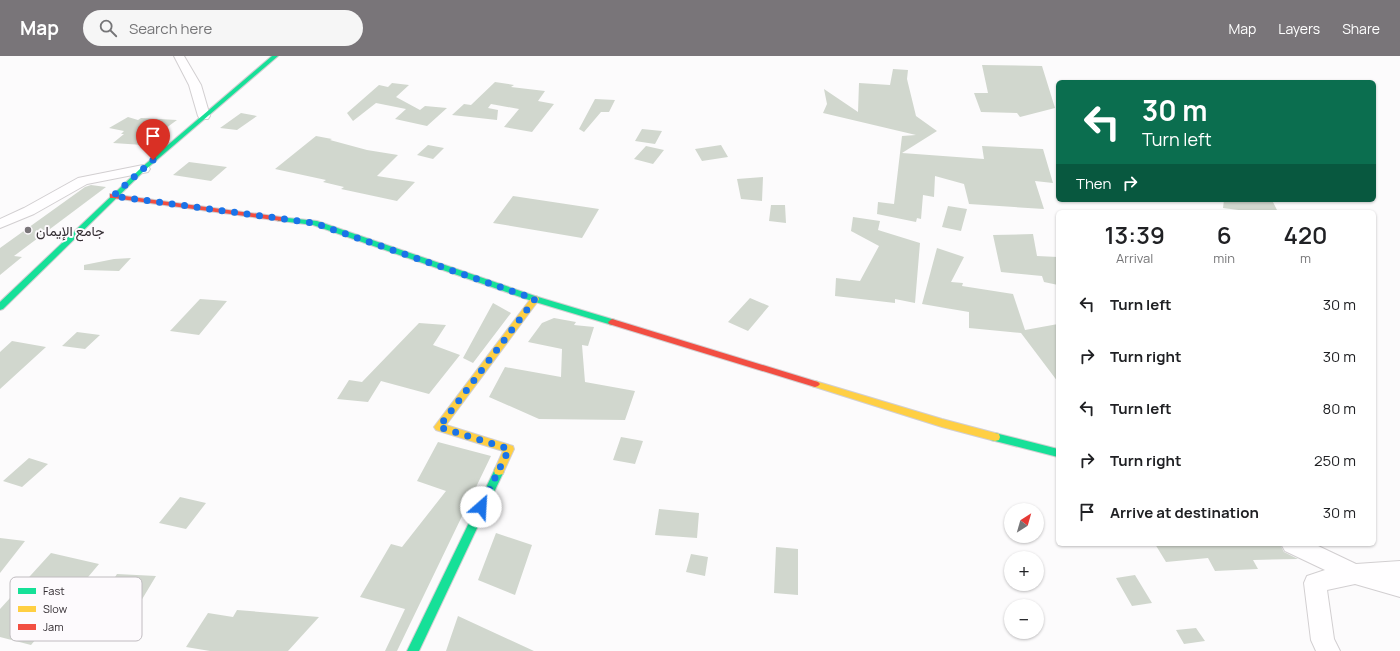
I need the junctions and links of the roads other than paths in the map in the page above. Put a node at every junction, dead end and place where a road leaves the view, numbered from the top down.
1 (179, 56) edge
2 (275, 56) edge
3 (204, 116) junction
4 (143, 169) junction
5 (113, 196) junction
6 (0, 224) edge
7 (535, 299) junction
8 (0, 307) edge
9 (1056, 452) edge
10 (1296, 546) edge
11 (1400, 571) edge
12 (1355, 574) junction
13 (1400, 587) edge
14 (413, 651) edge
15 (1328, 651) edge

1 - 3 street
2 - 3 street
3 - 4 street
4 - 5 street
4 - 6 street
5 - 7 street
5 - 8 street
7 - 9 street
7 - 14 street
10 - 12 street
11 - 12 street
12 - 13 street
12 - 15 street

